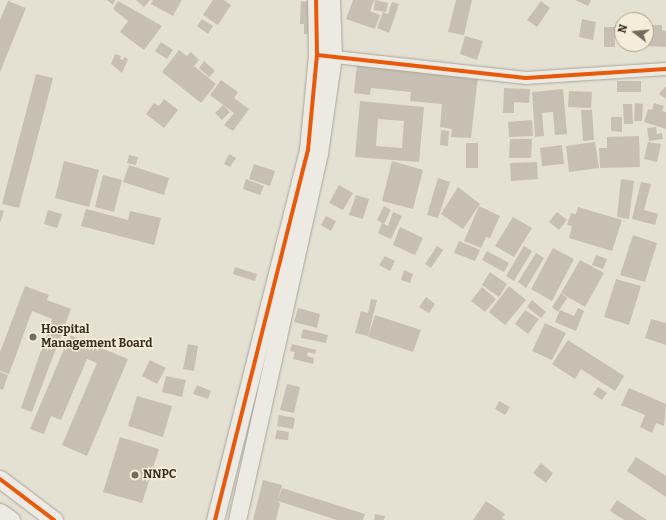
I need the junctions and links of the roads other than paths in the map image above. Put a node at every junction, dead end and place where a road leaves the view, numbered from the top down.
1 (316, 0) edge
2 (332, 0) edge
3 (325, 55) junction
4 (666, 69) edge
5 (0, 479) edge
6 (0, 512) edge
7 (10, 520) edge
8 (54, 520) edge
9 (215, 520) edge
10 (237, 520) edge

1 - 3 street
2 - 3 street
3 - 4 street
3 - 9 street
3 - 10 street
5 - 8 street
6 - 7 street

